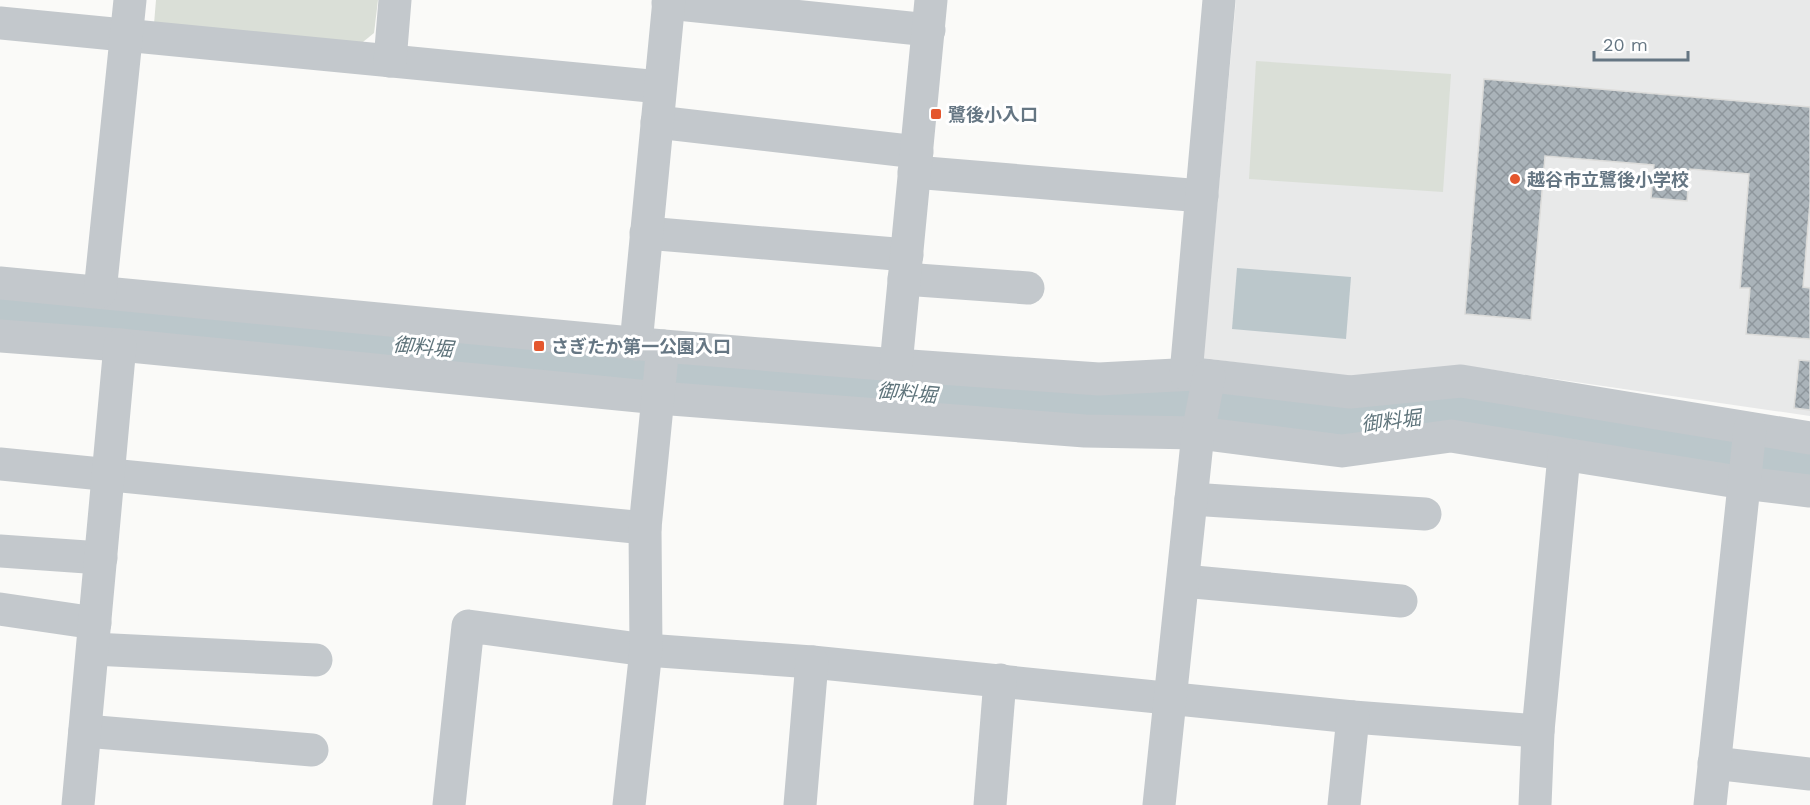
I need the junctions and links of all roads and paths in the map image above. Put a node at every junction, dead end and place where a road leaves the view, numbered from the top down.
1 (130, 0) edge
2 (396, 0) edge
3 (1219, 0) edge
4 (669, 1) edge
5 (930, 15) edge
6 (0, 23) edge
7 (126, 35) junction
8 (390, 61) junction
9 (660, 87) junction
10 (657, 122) junction
11 (916, 162) junction
12 (1202, 196) junction
13 (646, 233) junction
14 (906, 267) junction
15 (0, 283) edge
16 (1028, 288) dead end
17 (100, 292) junction
18 (0, 336) edge
19 (120, 345) junction
20 (896, 365) junction
21 (656, 366) junction
22 (1199, 401) junction
23 (1749, 434) junction
24 (1810, 438) edge
25 (1564, 455) junction
26 (0, 464) edge
27 (109, 473) junction
28 (1744, 478) junction
29 (1810, 491) edge
30 (1191, 499) junction
31 (1425, 514) dead end
32 (645, 528) junction
33 (0, 551) edge
34 (101, 558) junction
35 (1183, 582) junction
36 (1401, 601) dead end
37 (0, 609) edge
38 (94, 636) junction
39 (646, 650) junction
40 (316, 660) dead end
41 (812, 662) junction
42 (1000, 680) junction
43 (1171, 698) junction
44 (1353, 717) junction
45 (85, 731) junction
46 (1539, 731) junction
47 (312, 750) dead end
48 (1714, 763) junction
49 (1810, 774) edge
50 (78, 805) edge
51 (449, 805) edge
52 (630, 805) edge
53 (800, 805) edge
54 (990, 805) edge
55 (1159, 805) edge
56 (1344, 805) edge
57 (1535, 805) edge
58 (1710, 805) edge

1 - 7 street
2 - 8 street
3 - 12 street
4 - 5 street
4 - 9 street
5 - 11 street
6 - 7 street
7 - 8 street
7 - 17 street
8 - 9 street
9 - 10 street
10 - 11 street
10 - 13 street
11 - 12 street
11 - 14 street
12 - 22 street
13 - 14 street
13 - 21 street
14 - 16 street
14 - 20 street
15 - 17 street
17 - 21 street
18 - 19 street
19 - 21 street
19 - 27 street
20 - 21 street
20 - 22 street
21 - 22 street
21 - 32 street
22 - 23 street
22 - 25 street
22 - 30 street
23 - 24 street
23 - 28 street
25 - 28 street
25 - 46 street
26 - 27 street
27 - 32 street
27 - 34 street
28 - 29 street
28 - 48 street
30 - 31 street
30 - 35 street
32 - 39 street
33 - 34 street
34 - 38 street
35 - 36 street
35 - 43 street
37 - 38 street
38 - 40 street
38 - 45 street
39 - 41 street
39 - 51 street
39 - 52 street
41 - 42 street
41 - 53 street
42 - 43 street
42 - 54 street
43 - 44 street
43 - 55 street
44 - 46 street
44 - 56 street
45 - 47 street
45 - 50 street
46 - 57 street
48 - 49 street
48 - 58 street

